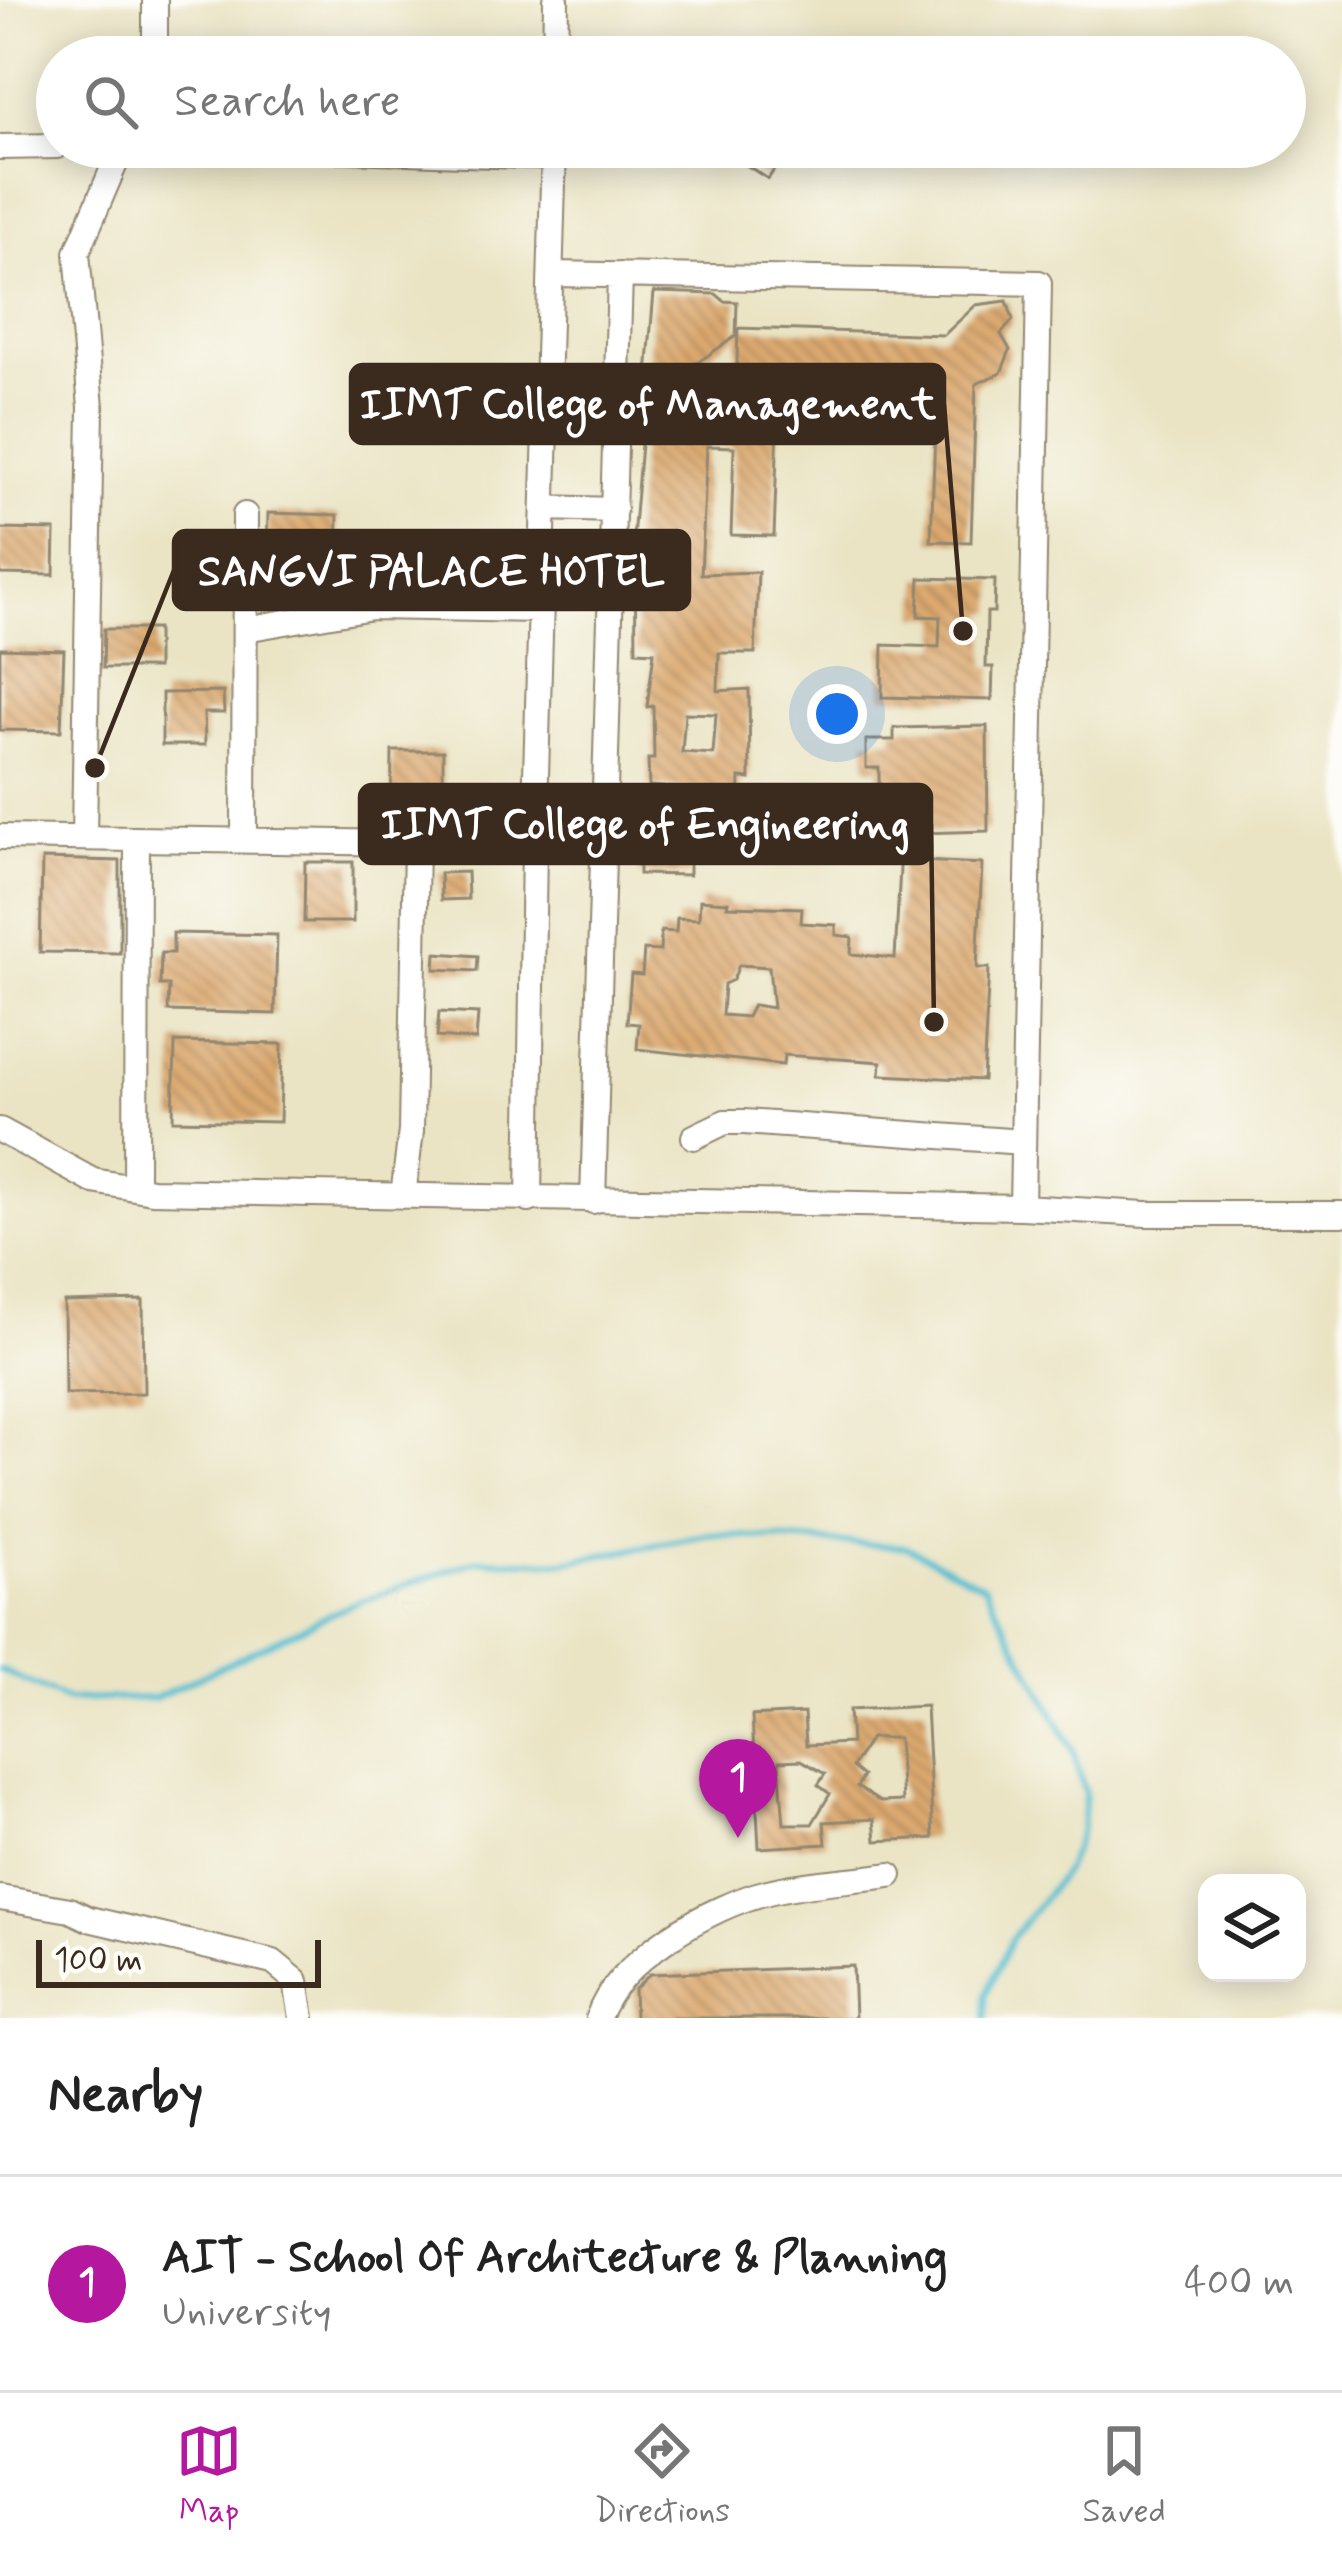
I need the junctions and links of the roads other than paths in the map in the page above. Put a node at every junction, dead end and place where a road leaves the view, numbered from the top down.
1 (155, 0) edge
2 (556, 0) edge
3 (155, 36) edge
4 (555, 36) edge
5 (36, 146) edge
6 (0, 147) edge
7 (113, 168) edge
8 (554, 168) edge
9 (553, 274) junction
10 (620, 275) junction
11 (545, 508) junction
12 (614, 510) junction
13 (245, 515) dead end
14 (541, 610) junction
15 (244, 629) junction
16 (0, 837) edge
17 (84, 838) junction
18 (244, 840) junction
19 (137, 841) junction
20 (416, 843) junction
21 (534, 845) junction
22 (0, 1130) edge
23 (694, 1137) dead end
24 (1023, 1142) junction
25 (136, 1188) junction
26 (403, 1196) junction
27 (529, 1199) junction
28 (593, 1201) junction
29 (1022, 1208) junction
30 (1342, 1214) edge
31 (890, 1875) dead end
32 (0, 1898) edge
33 (302, 2018) edge
34 (598, 2018) edge

1 - 3 street
2 - 4 street
5 - 6 street
7 - 17 street
8 - 9 street
9 - 10 street
9 - 11 street
10 - 12 street
10 - 24 street
11 - 12 street
11 - 14 street
12 - 28 street
13 - 15 street
14 - 15 street
14 - 21 street
15 - 18 street
16 - 17 street
17 - 19 street
18 - 19 street
18 - 20 street
19 - 25 street
20 - 21 street
20 - 26 street
21 - 27 street
22 - 25 street
23 - 24 street
24 - 29 street
25 - 26 street
26 - 27 street
27 - 28 street
28 - 29 street
29 - 30 street
31 - 34 street
32 - 33 street

